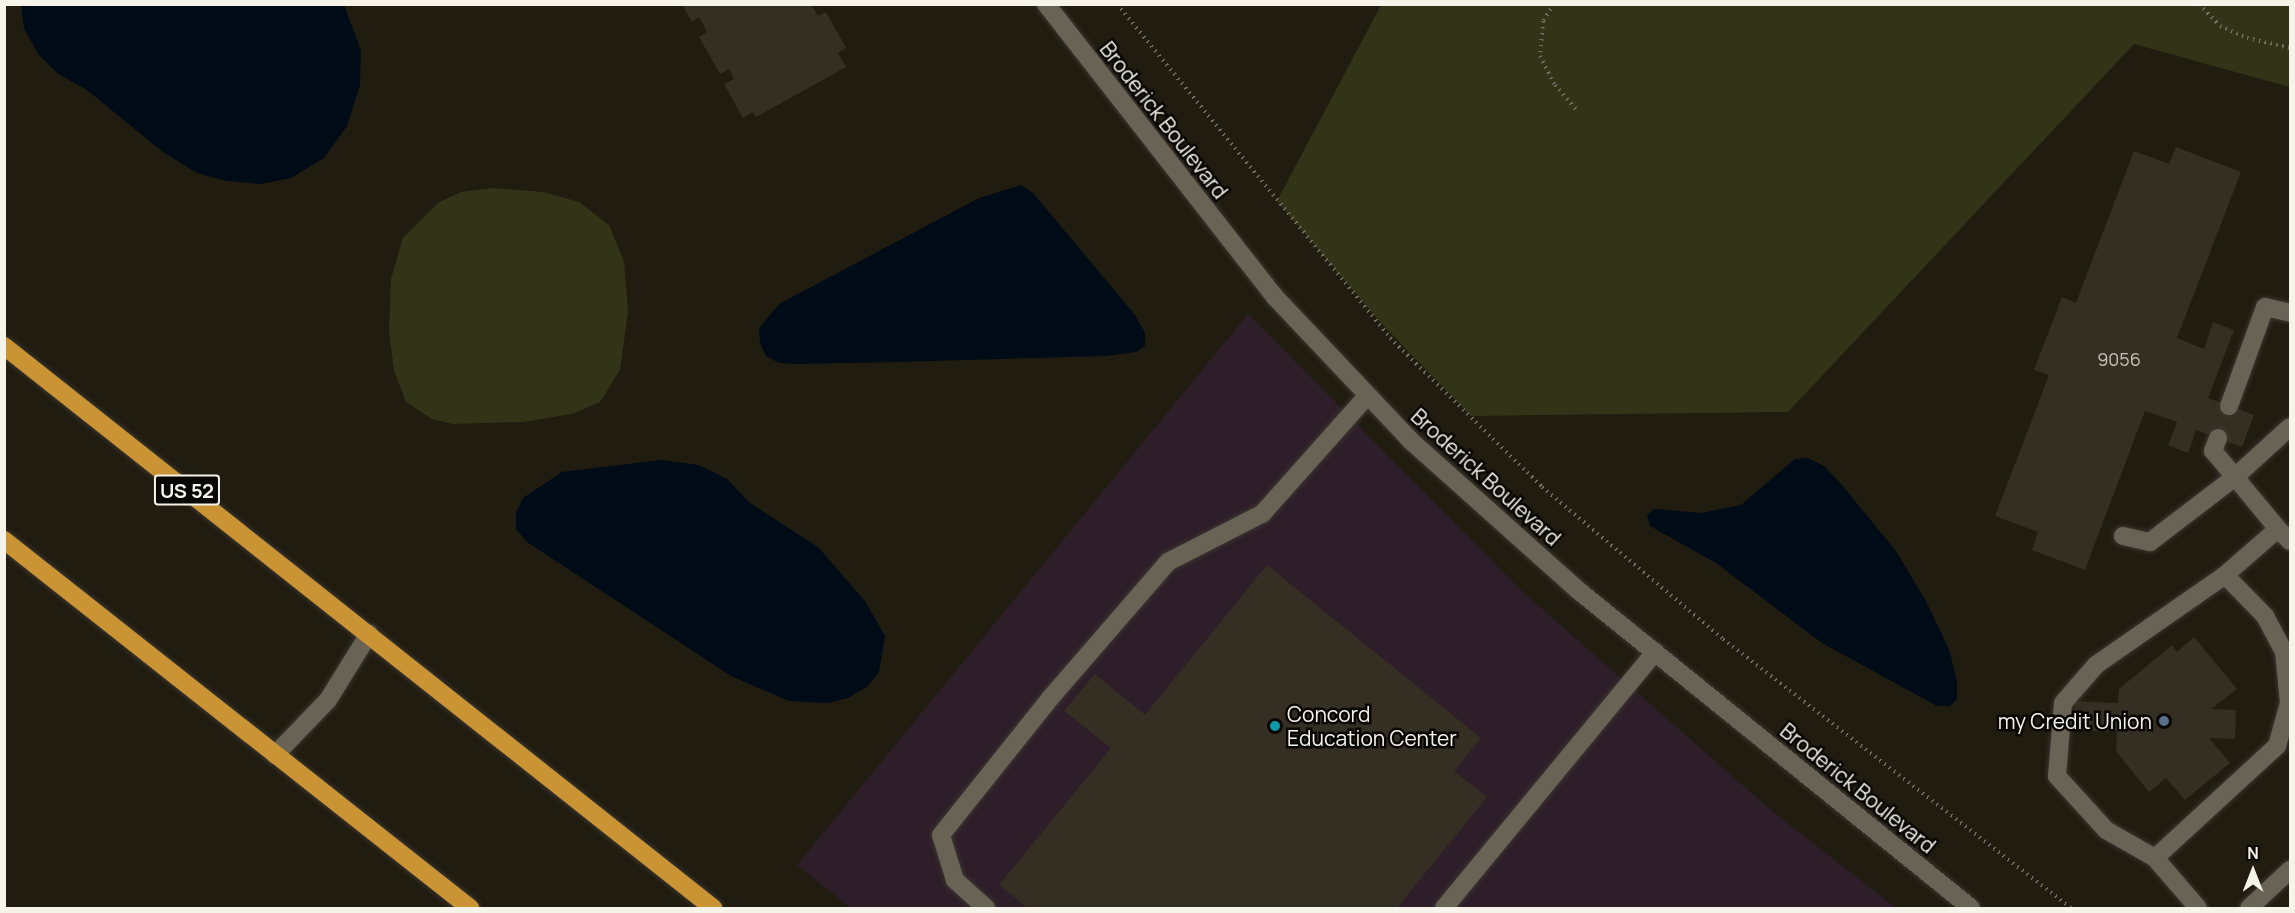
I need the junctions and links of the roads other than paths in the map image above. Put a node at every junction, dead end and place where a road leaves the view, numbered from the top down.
1 (1046, 5) edge
2 (2290, 313) edge
3 (4, 346) edge
4 (1367, 396) junction
5 (2229, 406) dead end
6 (2290, 427) edge
7 (2218, 438) dead end
8 (2235, 477) junction
9 (2284, 535) edge
10 (2123, 536) dead end
11 (4, 540) edge
12 (2225, 575) junction
13 (369, 634) junction
14 (1655, 652) junction
15 (275, 755) junction
16 (2155, 858) junction
17 (2290, 870) edge
18 (470, 909) edge
19 (713, 909) edge
20 (986, 909) edge
21 (1444, 909) edge
22 (1971, 909) edge
23 (2198, 909) edge
24 (2249, 909) edge

1 - 4 street, Broderick Boulevard
2 - 5 street
3 - 13 highway, US 52
4 - 14 street, Broderick Boulevard
4 - 20 street
6 - 8 street
7 - 8 street
8 - 9 street
8 - 10 street
9 - 12 street
11 - 15 highway
12 - 16 street
12 - 16 street
13 - 15 street
13 - 19 highway, US 52
14 - 21 street
14 - 22 street, Broderick Boulevard
15 - 18 highway
16 - 23 street
17 - 24 street

